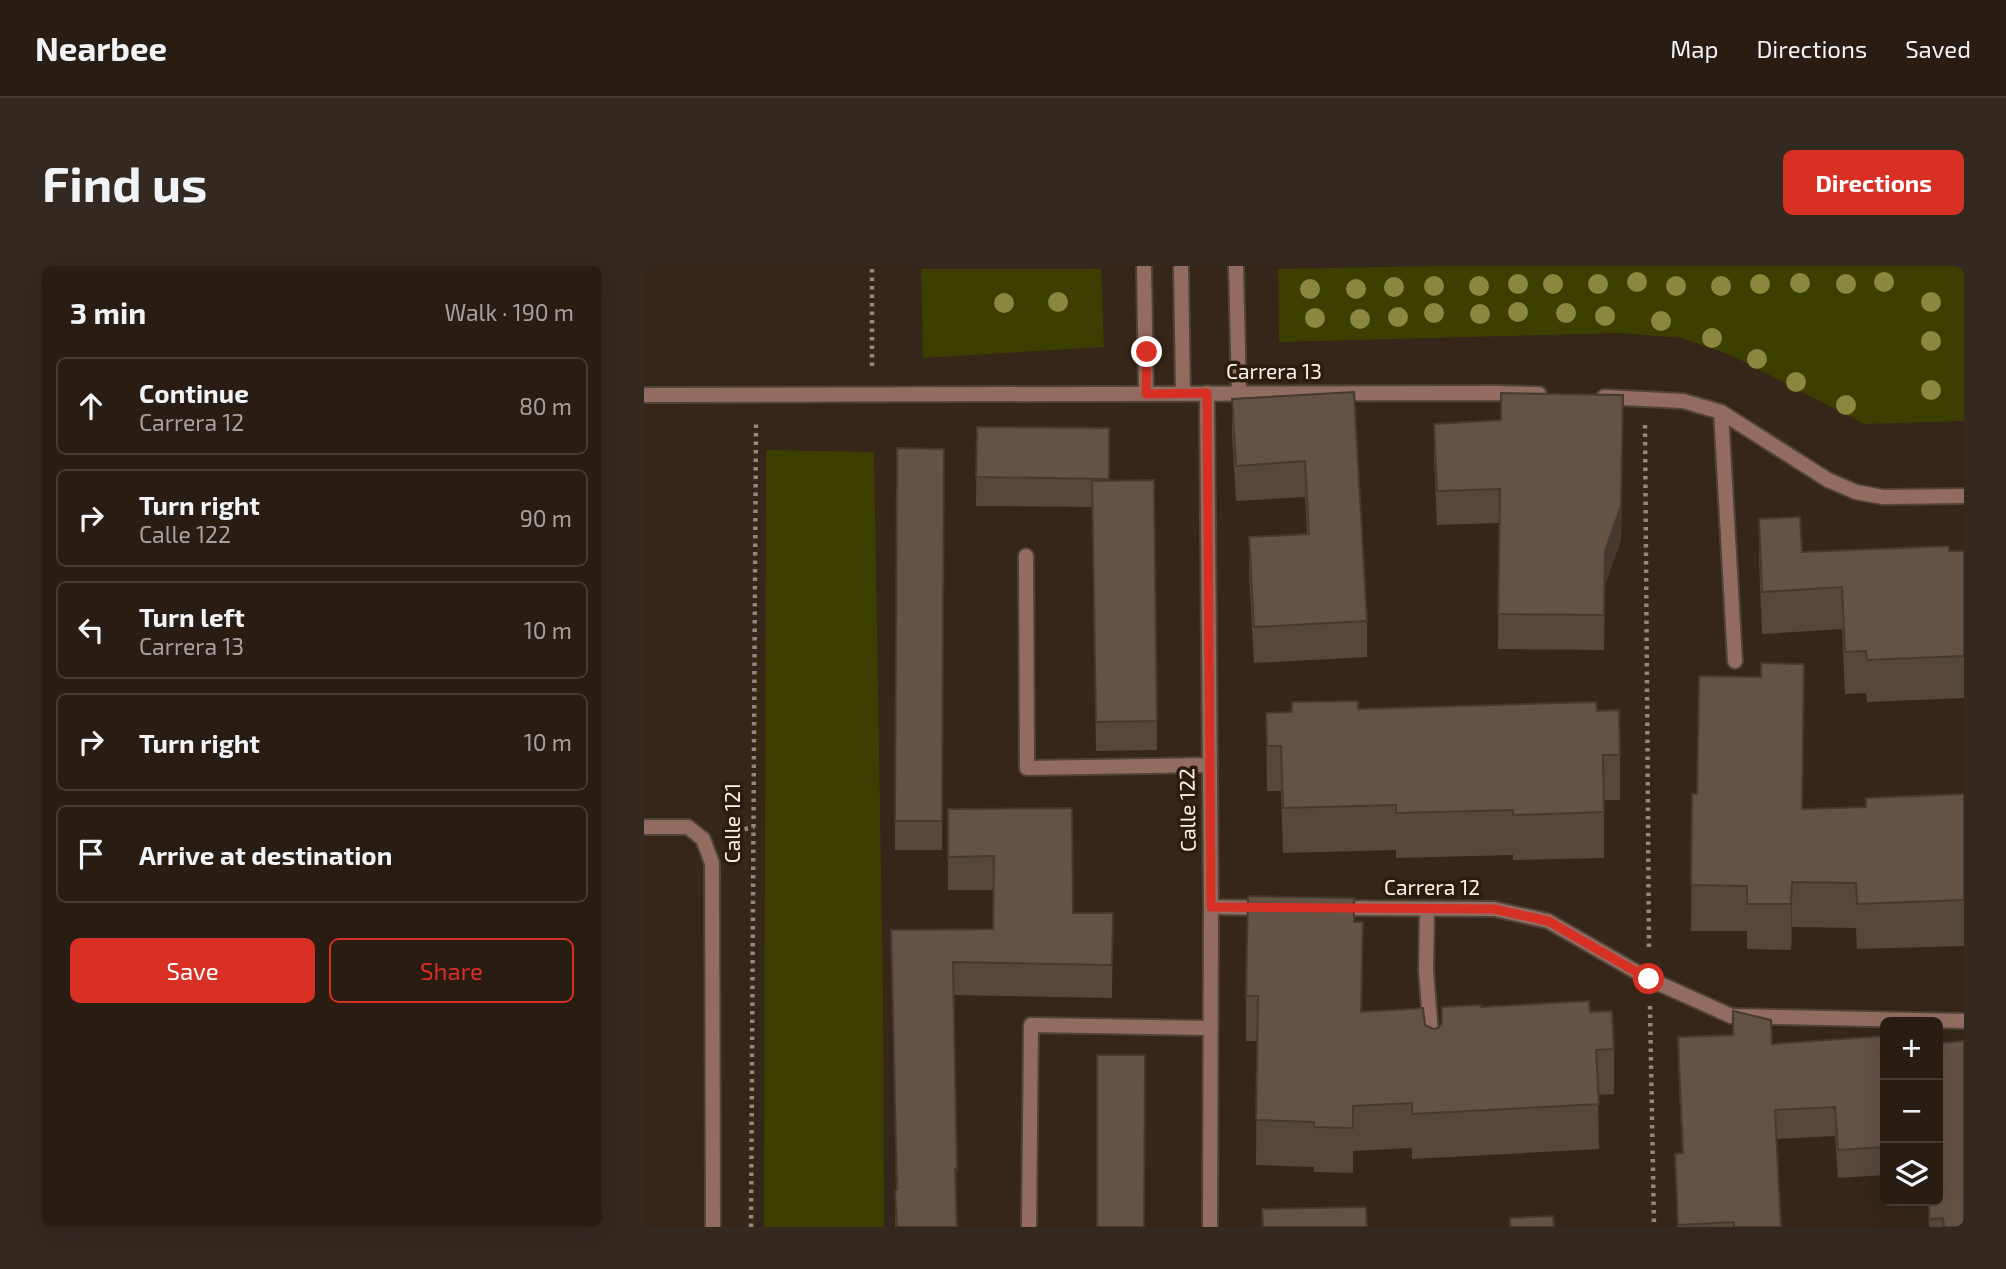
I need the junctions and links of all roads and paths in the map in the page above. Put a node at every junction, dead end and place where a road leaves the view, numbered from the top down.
1 (872, 266) edge
2 (1143, 266) edge
3 (1181, 266) edge
4 (1236, 266) edge
5 (872, 366) dead end
6 (1183, 393) junction
7 (1207, 393) junction
8 (1239, 393) junction
9 (1146, 394) junction
10 (644, 395) edge
11 (1551, 395) edge
12 (1591, 396) edge
13 (1721, 412) junction
14 (756, 419) dead end
15 (1645, 421) dead end
16 (1964, 496) edge
17 (1026, 556) dead end
18 (1735, 661) dead end
19 (1209, 765) junction
20 (644, 827) edge
21 (1211, 907) junction
22 (1282, 908) edge
23 (1322, 908) edge
24 (1427, 909) junction
25 (1649, 979) junction
26 (1964, 1021) edge
27 (1209, 1028) junction
28 (1433, 1065) edge
29 (713, 1227) edge
30 (751, 1227) edge
31 (1028, 1227) edge
32 (1210, 1227) edge
33 (1654, 1227) edge

1 - 5 path
2 - 9 street
3 - 6 street
4 - 8 street
6 - 7 street, Carrera 13
6 - 9 street, Carrera 13
7 - 8 street, Carrera 13
7 - 19 street, Calle 122
8 - 11 street, Carrera 13
9 - 10 street, Carrera 13
12 - 13 street
13 - 16 street
13 - 18 street
14 - 30 path, Calle 121
15 - 25 path
17 - 19 street
19 - 21 street, Calle 122
20 - 29 street, Calle 121
21 - 22 street
21 - 27 street, Calle 122
23 - 24 street, Carrera 12
24 - 25 street, Carrera 12
24 - 28 street
25 - 26 street, Carrera 12
25 - 33 path
27 - 31 street
27 - 32 street, Calle 122

